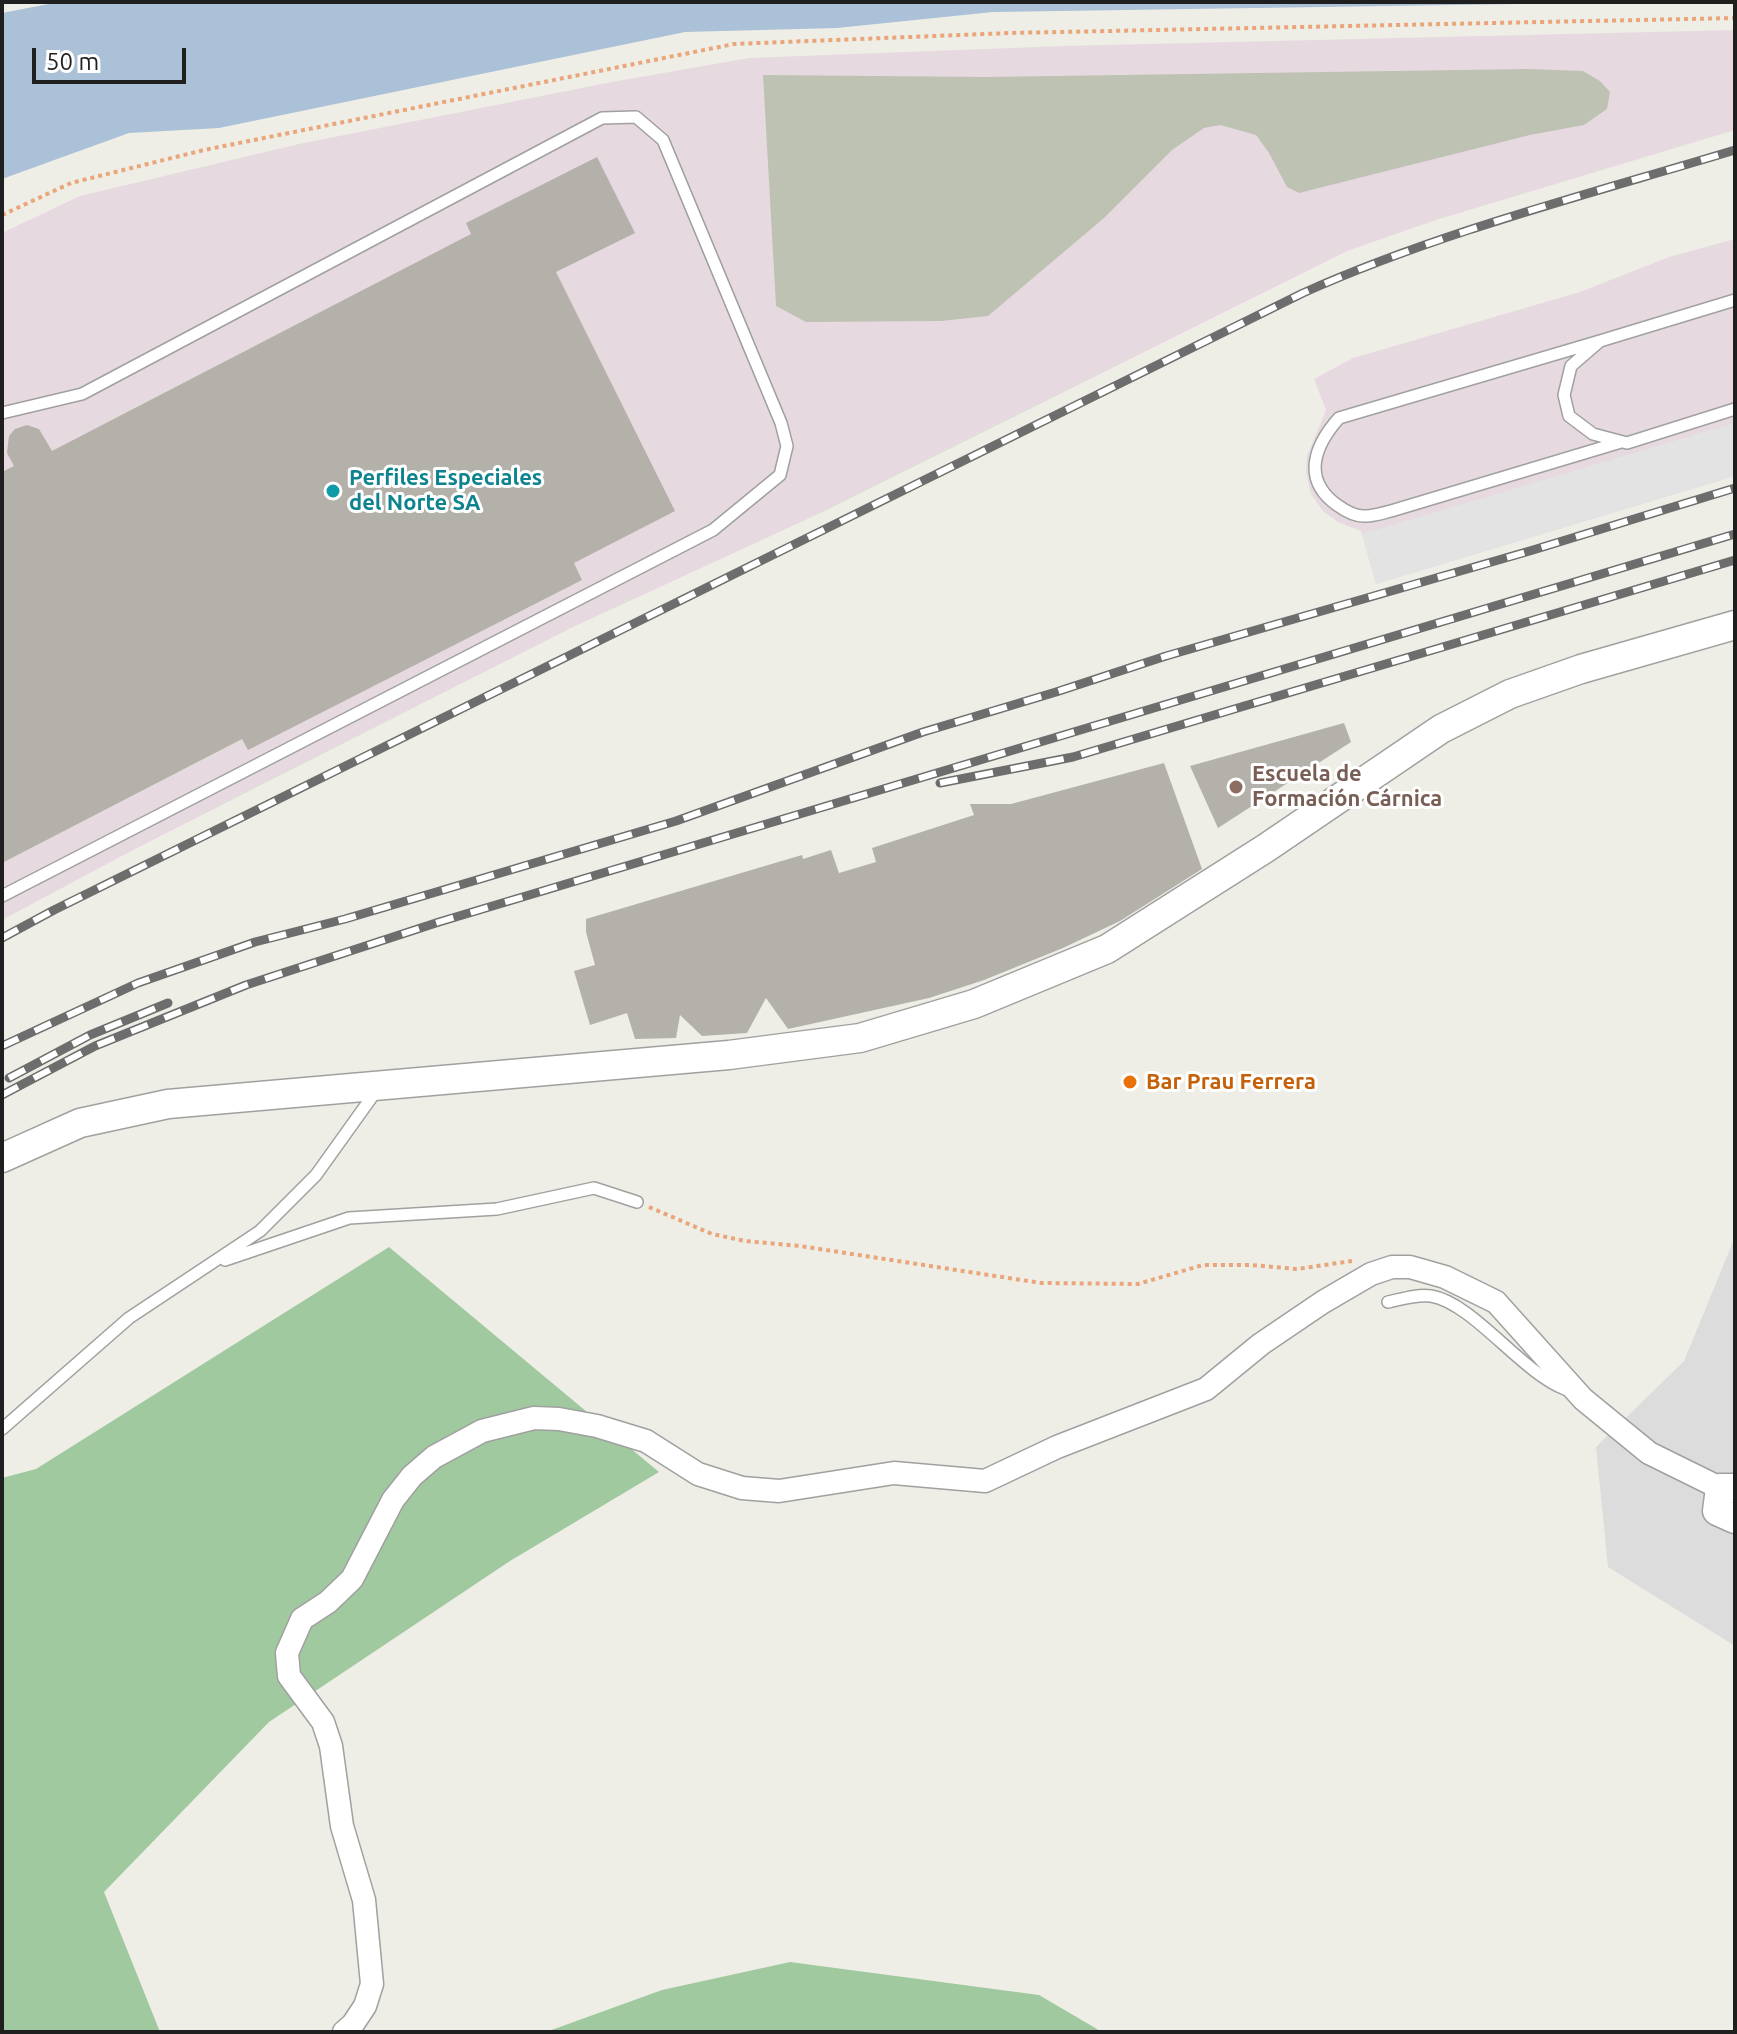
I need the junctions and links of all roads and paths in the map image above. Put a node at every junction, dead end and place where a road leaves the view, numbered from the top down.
1 (1735, 18) edge
2 (2, 215) edge
3 (1735, 300) edge
4 (1600, 341) junction
5 (1735, 409) edge
6 (2, 413) edge
7 (1621, 442) junction
8 (1735, 625) edge
9 (2, 896) edge
10 (381, 1083) junction
11 (2, 1158) edge
12 (637, 1202) joint
13 (1361, 1260) dead end
14 (209, 1265) junction
15 (1388, 1302) dead end
16 (1577, 1392) junction
17 (2, 1429) edge
18 (1727, 1488) edge
19 (1735, 1519) edge
20 (344, 2032) edge

1 - 2 path
3 - 4 lane
4 - 7 lane
4 - 7 lane
5 - 7 lane
6 - 9 lane
8 - 10 street
10 - 11 street
10 - 14 lane
12 - 13 path
12 - 14 lane
14 - 17 lane
15 - 16 lane
16 - 18 street
16 - 20 street
18 - 19 street

